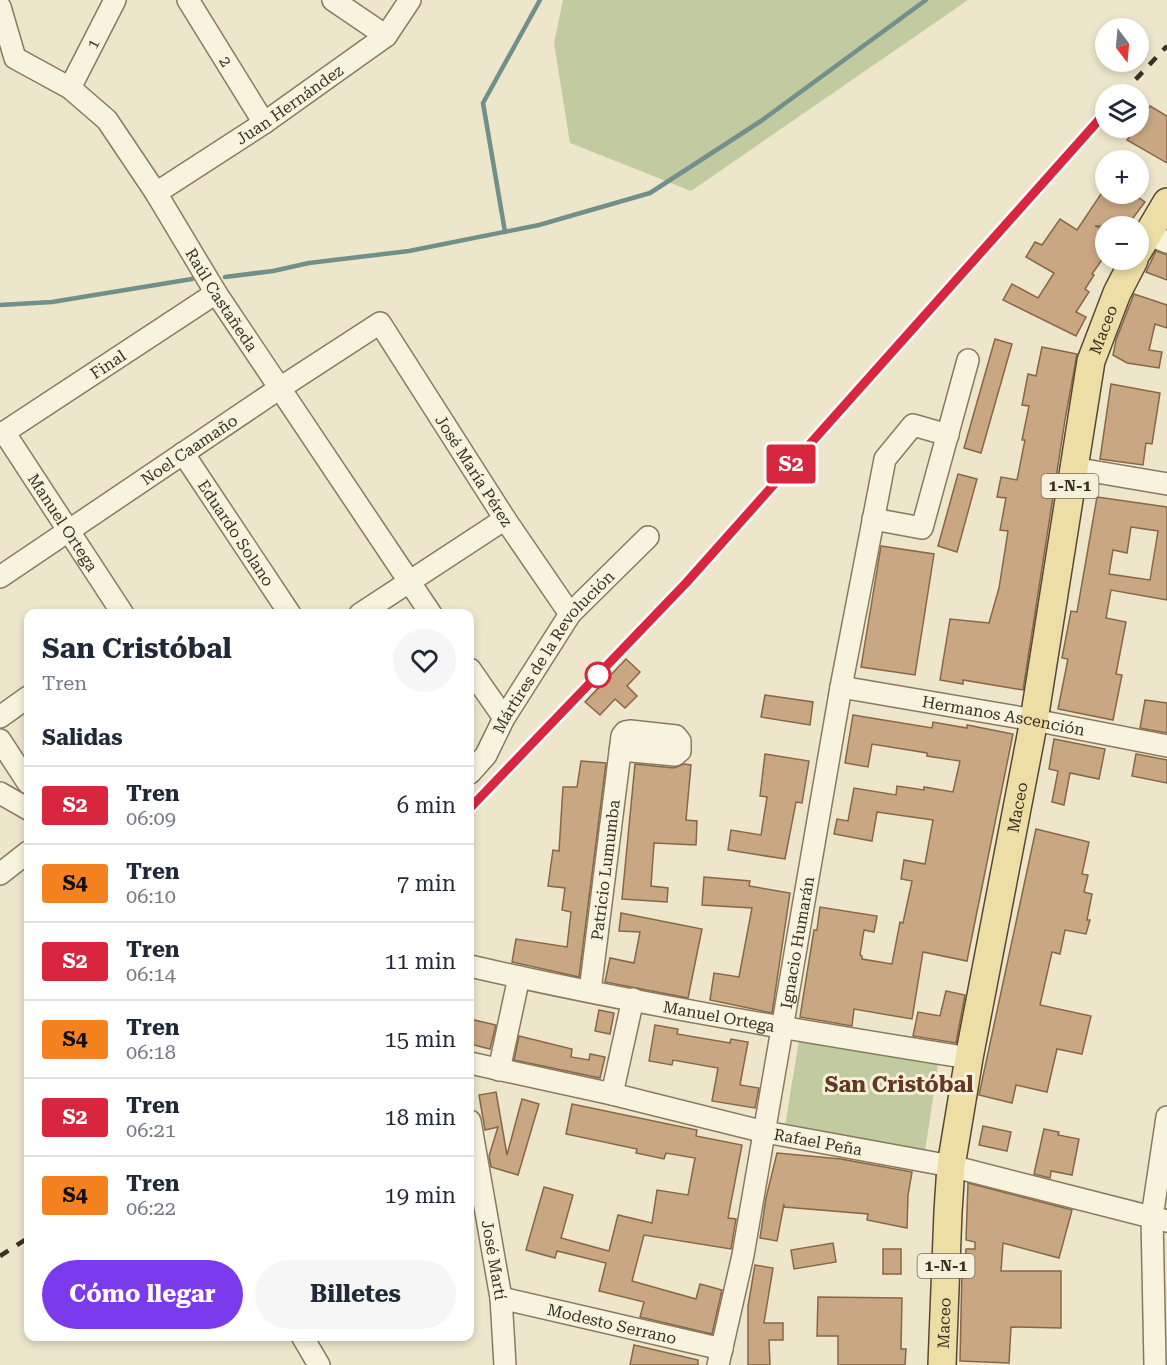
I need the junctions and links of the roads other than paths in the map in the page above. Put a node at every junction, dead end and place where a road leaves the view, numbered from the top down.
1 (115, 0) edge
2 (188, 0) edge
3 (333, 0) edge
4 (410, 0) edge
5 (0, 7) edge
6 (386, 36) junction
7 (69, 88) junction
8 (264, 123) junction
9 (156, 193) junction
10 (1167, 202) edge
11 (1151, 243) edge
12 (1129, 270) edge
13 (216, 294) junction
14 (380, 323) joint
15 (968, 360) dead end
16 (280, 388) junction
17 (2, 434) edge
18 (948, 435) junction
19 (183, 453) junction
20 (1073, 468) junction
21 (1167, 484) edge
22 (505, 519) junction
23 (873, 519) junction
24 (68, 531) junction
25 (648, 537) dead end
26 (0, 577) edge
27 (408, 581) junction
28 (120, 609) edge
29 (287, 609) edge
30 (367, 609) edge
31 (428, 609) edge
32 (570, 614) junction
33 (474, 675) edge
34 (841, 687) junction
35 (24, 700) edge
36 (0, 717) edge
37 (504, 718) junction
38 (1034, 720) junction
39 (0, 740) edge
40 (1167, 746) edge
41 (620, 750) dead end
42 (474, 768) edge
43 (24, 777) edge
44 (0, 793) edge
45 (24, 807) edge
46 (24, 855) edge
47 (0, 874) edge
48 (474, 967) edge
49 (519, 977) junction
50 (590, 991) junction
51 (633, 999) junction
52 (783, 1028) junction
53 (969, 1058) junction
54 (474, 1064) edge
55 (499, 1070) junction
56 (612, 1094) junction
57 (1167, 1117) edge
58 (765, 1132) junction
59 (951, 1166) junction
60 (474, 1172) edge
61 (476, 1198) edge
62 (1160, 1219) edge
63 (501, 1298) junction
64 (305, 1341) edge
65 (720, 1357) edge
66 (319, 1365) edge
67 (505, 1365) edge
68 (942, 1365) edge
69 (1155, 1365) edge

1 - 7 street, 1
2 - 8 street, 2
3 - 6 street
4 - 6 street, Juan Hernández
5 - 7 street, Raúl Castañeda
6 - 8 street, Juan Hernández
7 - 9 street, Raúl Castañeda
8 - 9 street, Juan Hernández
9 - 13 street, Raúl Castañeda
10 - 11 main road
12 - 20 main road, Maceo / 1-N-1
13 - 16 street, Raúl Castañeda
13 - 17 street, Final
14 - 16 street, Noel Caamaño
14 - 22 street, José María Pérez
15 - 18 street
16 - 19 street, Noel Caamaño
16 - 27 street, Raúl Castañeda
17 - 24 street, Manuel Ortega
18 - 23 street, Ignacio Humarán
18 - 23 street
19 - 24 street, Noel Caamaño
19 - 29 street, Eduardo Solano
20 - 21 street
20 - 38 main road, Maceo / 1-N-1
22 - 27 street
22 - 32 street, José María Pérez
23 - 34 street, Ignacio Humarán
24 - 26 street, Noel Caamaño
24 - 28 street, Manuel Ortega
25 - 32 street, Mártires de la Revolución
27 - 30 street
27 - 31 street, Raúl Castañeda
32 - 37 street, Mártires de la Revolución
33 - 37 street
34 - 38 street, Hermanos Ascención
34 - 52 street, Ignacio Humarán
35 - 36 street
37 - 42 street, Mártires de la Revolución
38 - 40 street, Hermanos Ascención
38 - 53 main road, Maceo / 1-N-1
39 - 43 street
41 - 50 street, Patricio Lumumba
44 - 45 street
46 - 47 street
48 - 49 street, Manuel Ortega
49 - 50 street, Manuel Ortega
49 - 55 street
50 - 51 street, Manuel Ortega
51 - 52 street, Manuel Ortega
51 - 56 street
52 - 53 street, Manuel Ortega
52 - 58 street, Ignacio Humarán
53 - 59 main road, Maceo / 1-N-1
54 - 55 street, Rafael Peña
55 - 56 street, Rafael Peña
56 - 58 street, Rafael Peña
57 - 62 street
58 - 59 street, Rafael Peña
58 - 65 street, Ignacio Humarán
59 - 62 street, Rafael Peña
59 - 68 main road, Maceo / 1-N-1
60 - 61 street, José Martí
61 - 63 street, José Martí
62 - 69 street
63 - 65 street, Modesto Serrano
63 - 67 street, José Martí
64 - 66 street

